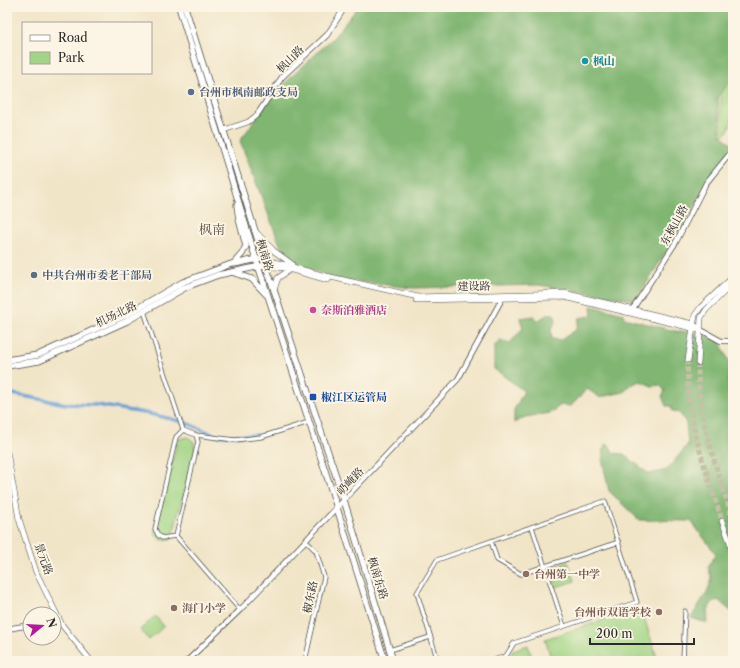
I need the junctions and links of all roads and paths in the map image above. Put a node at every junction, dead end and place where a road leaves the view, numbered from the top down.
1 (179, 7) edge
2 (185, 7) edge
3 (345, 7) edge
4 (224, 130) junction
5 (733, 150) edge
6 (238, 198) junction
7 (255, 231) junction
8 (256, 259) junction
9 (263, 259) junction
10 (226, 266) junction
11 (258, 266) junction
12 (266, 266) junction
13 (297, 267) junction
14 (290, 270) junction
15 (230, 272) junction
16 (733, 277) edge
17 (733, 283) edge
18 (274, 291) junction
19 (268, 297) junction
20 (503, 297) junction
21 (632, 310) junction
22 (144, 311) junction
23 (693, 326) junction
24 (701, 330) junction
25 (733, 341) edge
26 (7, 360) edge
27 (688, 360) tunnel mouth
28 (698, 363) tunnel mouth
29 (7, 366) edge
30 (309, 422) junction
31 (183, 430) junction
32 (196, 435) junction
33 (7, 452) edge
34 (344, 500) junction
35 (337, 507) junction
36 (722, 521) tunnel mouth
37 (532, 526) junction
38 (176, 536) junction
39 (491, 540) junction
40 (306, 541) junction
41 (619, 542) junction
42 (732, 548) edge
43 (545, 566) junction
44 (51, 606) edge
45 (240, 610) junction
46 (685, 611) dead end
47 (22, 626) edge
48 (564, 626) junction
49 (62, 627) edge
50 (7, 629) edge
51 (430, 637) junction
52 (390, 650) junction
53 (91, 661) edge
54 (187, 661) edge
55 (305, 661) edge
56 (385, 661) edge
57 (393, 661) edge
58 (438, 661) edge
59 (491, 661) edge
60 (683, 661) edge

1 - 6 main road, 枫南路
2 - 4 main road, 枫南路
3 - 4 street, 枫山路
4 - 7 main road, 枫南路
5 - 21 street, 东枫山路
6 - 8 main road, 枫南路
6 - 10 main road
7 - 9 main road, 枫南路
7 - 13 main road
8 - 9 main road, 建设路
8 - 10 main road, 建设路
8 - 11 main road, 枫南路
9 - 12 main road, 枫南路
9 - 13 main road, 建设路
10 - 26 main road, 机场北路
11 - 12 main road, 机场北路
11 - 15 main road, 机场北路
11 - 19 main road, 枫南路
12 - 14 main road, 建设路
12 - 18 main road, 枫南路
13 - 20 main road, 建设路
14 - 18 main road
14 - 20 main road, 建设路
15 - 19 main road
15 - 22 main road, 机场北路
16 - 23 main road
17 - 24 main road
18 - 34 main road, 枫南路
19 - 30 main road, 枫南路
20 - 21 main road, 建设路
20 - 23 main road, 建设路
20 - 34 street, 屷崦路
21 - 23 main road, 建设路
22 - 29 main road, 机场北路
22 - 31 street
23 - 24 main road, 建设路
23 - 27 main road
24 - 25 street
24 - 28 main road
30 - 32 street
30 - 35 main road, 枫南路
31 - 32 street
31 - 38 street
32 - 38 street
33 - 44 main road, 景元路
34 - 35 street, 屷崦路
34 - 52 main road, 枫南东路
35 - 40 street, 屷崦路
35 - 56 main road, 枫南路
36 - 42 main road
37 - 39 street
37 - 41 street
37 - 43 street
38 - 45 street
39 - 43 street
39 - 51 street
40 - 45 street, 屷崦路
40 - 55 street, 椒东路
41 - 43 street
41 - 48 street
43 - 48 street
45 - 54 street, 屷崦路
46 - 60 street
47 - 50 street
48 - 59 street
49 - 53 main road, 景元路
51 - 52 street
51 - 58 street
52 - 57 main road, 枫南东路

